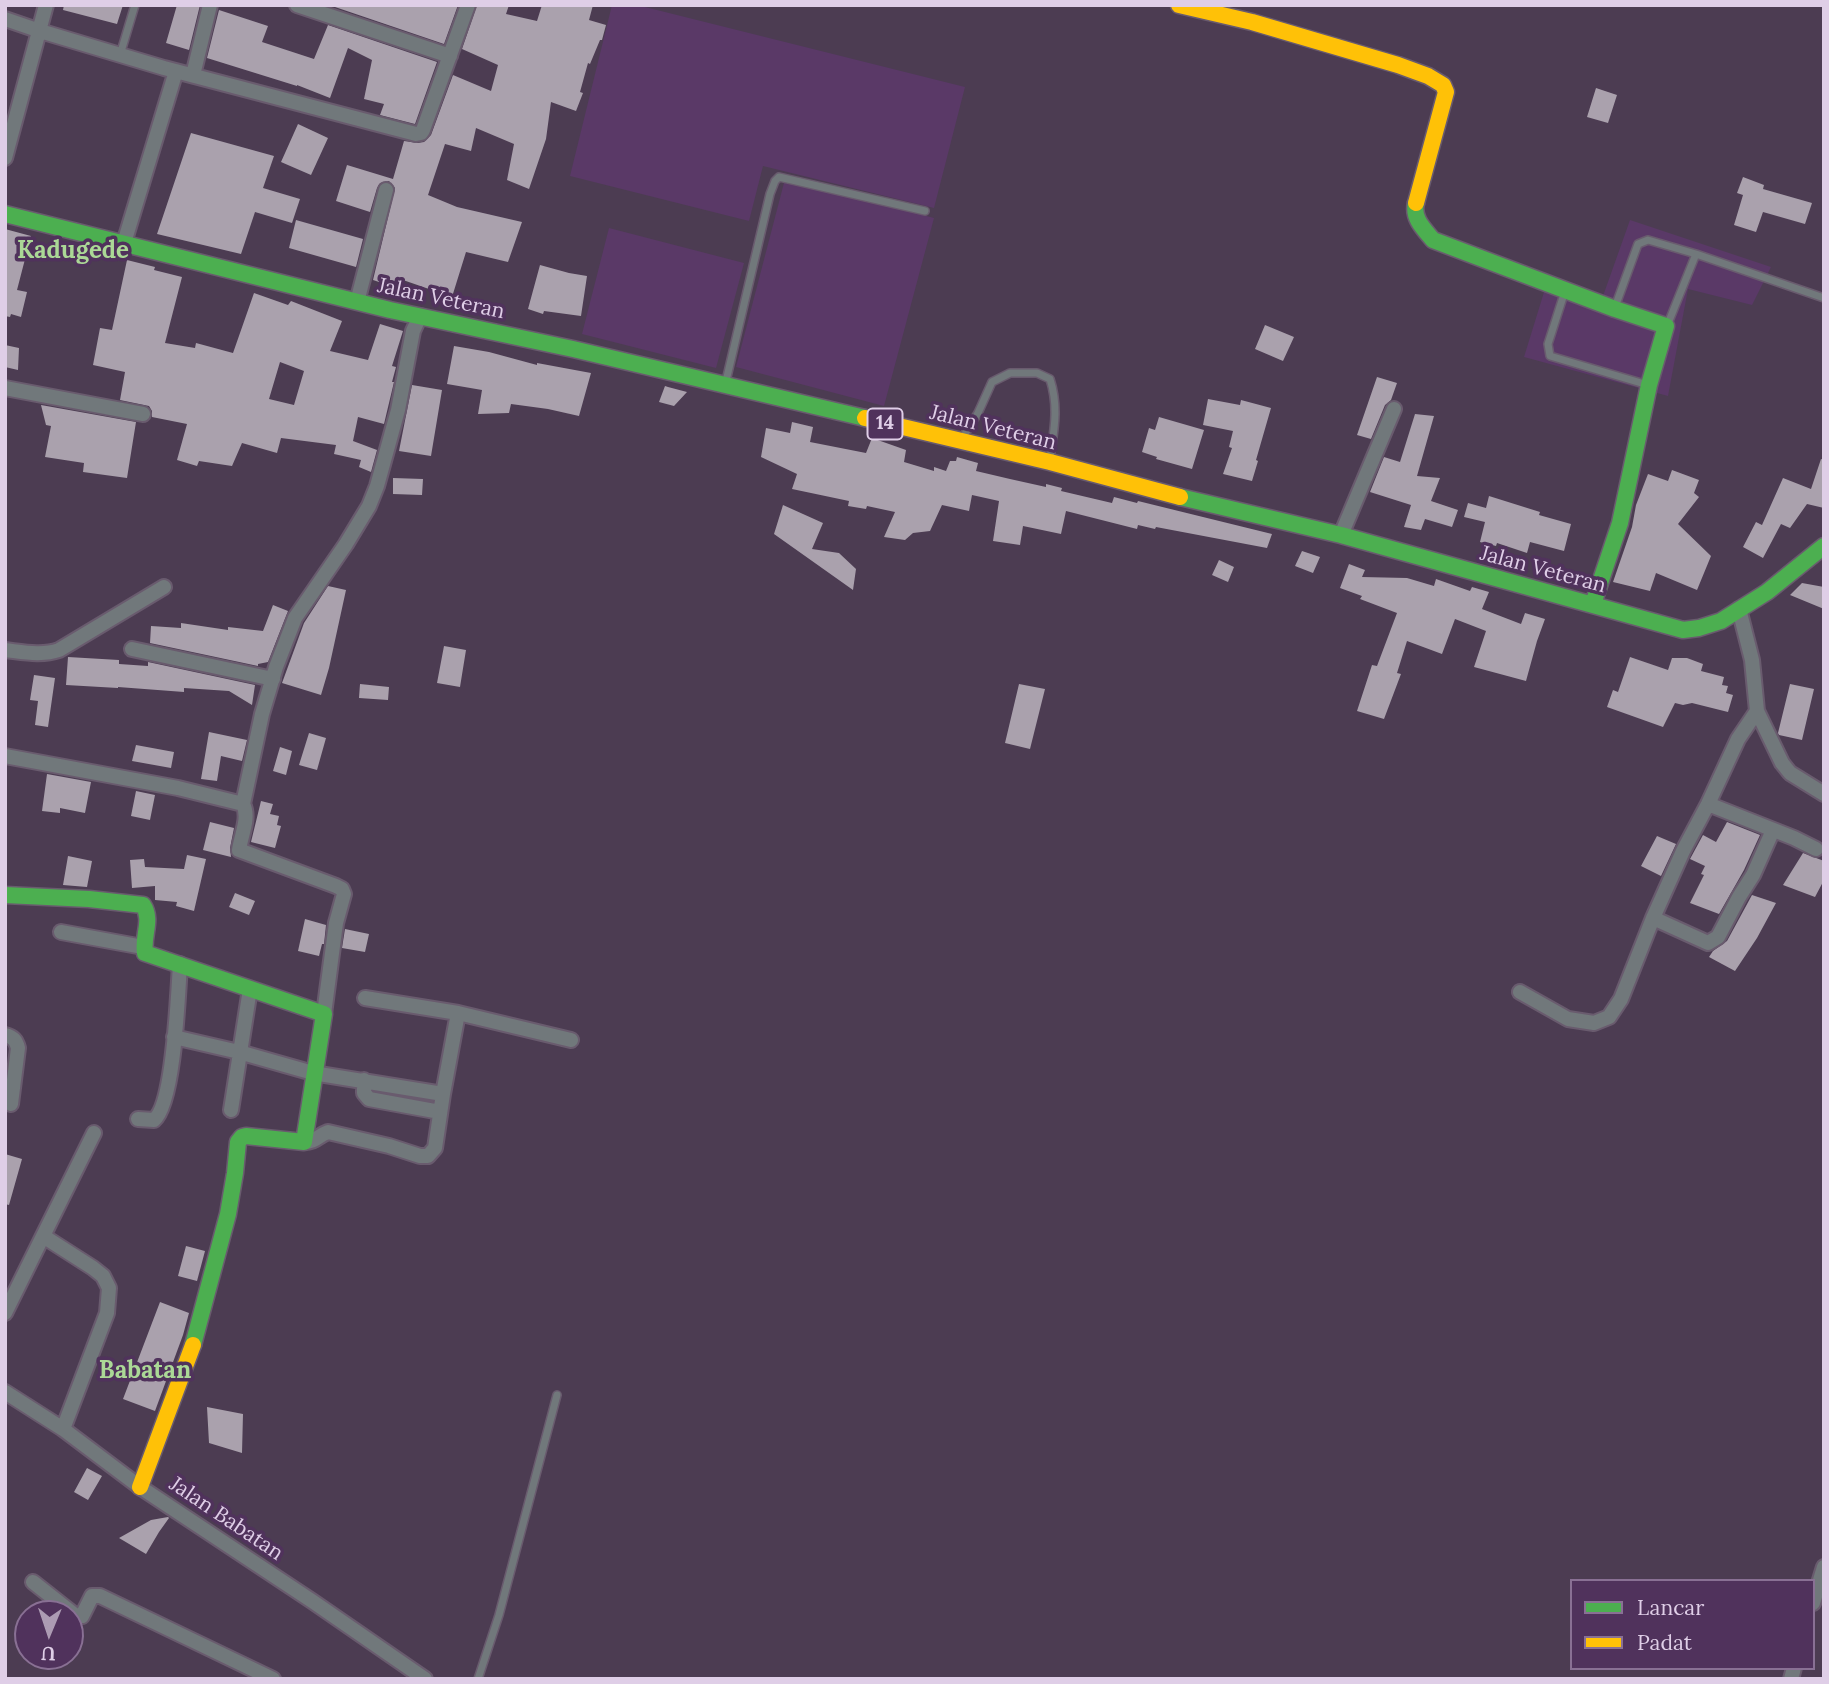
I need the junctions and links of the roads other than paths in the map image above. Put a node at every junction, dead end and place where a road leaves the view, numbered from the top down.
1 (46, 5) edge
2 (135, 5) edge
3 (210, 5) edge
4 (297, 5) edge
5 (468, 5) edge
6 (1179, 5) edge
7 (5, 19) edge
8 (40, 32) junction
9 (120, 55) junction
10 (450, 56) junction
11 (176, 71) junction
12 (193, 75) junction
13 (5, 158) edge
14 (386, 190) dead end
15 (926, 211) dead end
16 (5, 214) edge
17 (124, 243) junction
18 (1696, 254) junction
19 (1565, 290) junction
20 (1824, 298) edge
21 (357, 302) junction
22 (1615, 309) junction
23 (420, 317) junction
24 (1667, 326) junction
25 (725, 385) junction
26 (1649, 385) junction
27 (5, 388) edge
28 (1394, 409) dead end
29 (144, 414) dead end
30 (961, 441) junction
31 (1050, 462) junction
32 (1340, 535) junction
33 (1824, 546) edge
34 (164, 587) dead end
35 (1593, 604) junction
36 (1739, 609) junction
37 (132, 649) dead end
38 (5, 650) edge
39 (273, 679) junction
40 (1757, 711) junction
41 (5, 756) edge
42 (1824, 794) edge
43 (243, 804) junction
44 (1708, 804) junction
45 (1773, 830) junction
46 (1816, 849) dead end
47 (5, 895) edge
48 (1653, 918) junction
49 (61, 932) dead end
50 (143, 947) junction
51 (180, 964) junction
52 (250, 989) junction
53 (1520, 992) dead end
54 (365, 998) dead end
55 (458, 1013) junction
56 (324, 1014) junction
57 (5, 1035) edge
58 (174, 1037) junction
59 (571, 1040) dead end
60 (239, 1052) junction
61 (313, 1073) junction
62 (364, 1080) junction
63 (443, 1094) junction
64 (11, 1104) dead end
65 (231, 1110) dead end
66 (440, 1112) junction
67 (138, 1119) dead end
68 (94, 1133) dead end
69 (304, 1142) junction
70 (43, 1236) junction
71 (5, 1313) edge
72 (5, 1392) edge
73 (556, 1395) dead end
74 (63, 1429) junction
75 (141, 1487) junction
76 (1824, 1567) edge
77 (33, 1582) dead end
78 (1815, 1596) edge
79 (273, 1679) edge
80 (425, 1679) edge
81 (478, 1679) edge

1 - 8 street
2 - 9 lane
3 - 12 street
4 - 10 street
5 - 10 street
6 - 19 main road
7 - 8 street
8 - 9 street
8 - 13 street
9 - 11 street
10 - 12 street
11 - 12 street
11 - 17 street
14 - 21 street
15 - 25 lane
16 - 17 main road, Jalan Veteran / 14
17 - 21 main road, Jalan Veteran / 14
18 - 20 lane
18 - 22 lane
18 - 24 lane
19 - 22 main road
19 - 26 lane
21 - 23 main road, Jalan Veteran / 14
22 - 24 main road
23 - 25 main road, Jalan Veteran / 14
23 - 39 street
24 - 26 main road
25 - 30 main road, Jalan Veteran / 14
26 - 35 main road
27 - 29 street
28 - 32 street
30 - 31 main road, Jalan Veteran / 14
30 - 31 lane
31 - 32 main road, Jalan Veteran / 14
32 - 35 main road, Jalan Veteran / 14
33 - 36 main road, Jalan Veteran / 14
34 - 38 street
35 - 36 main road, Jalan Veteran / 14
36 - 40 street
37 - 39 street
39 - 43 street
40 - 42 street
40 - 44 street
41 - 43 street
43 - 56 street
44 - 45 street
44 - 48 street
45 - 46 street
45 - 48 street
47 - 50 main road
48 - 53 street
49 - 50 street
50 - 51 main road
51 - 52 main road
51 - 58 street
52 - 56 main road
52 - 60 street
54 - 55 street
55 - 59 street
55 - 63 street
56 - 61 main road
57 - 64 street
58 - 60 street
58 - 67 street
60 - 61 street
60 - 65 street
61 - 62 street
61 - 69 main road
62 - 63 street
62 - 66 street
63 - 66 street
66 - 69 street
68 - 70 street
69 - 75 main road
70 - 71 street
70 - 74 street
72 - 74 street, Jalan Babatan
73 - 81 lane
74 - 75 street, Jalan Babatan
75 - 80 street, Jalan Babatan
76 - 78 street
77 - 79 street

